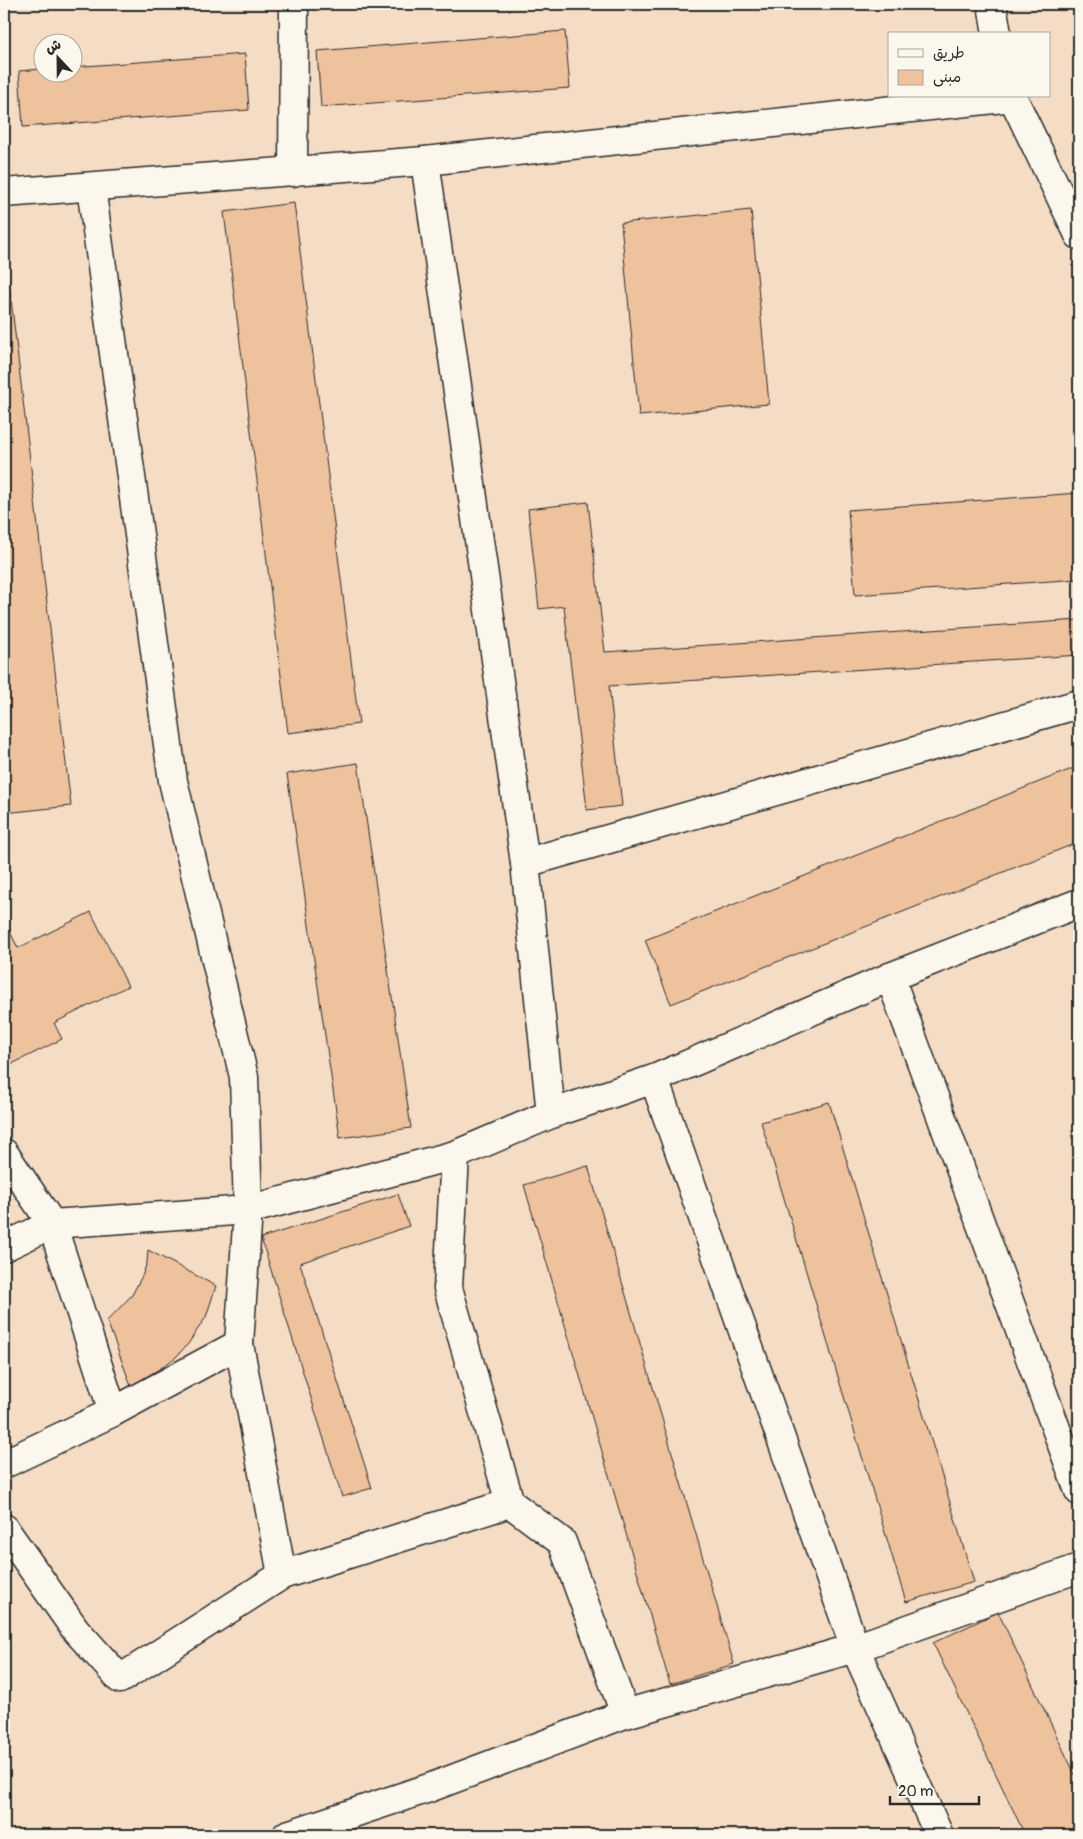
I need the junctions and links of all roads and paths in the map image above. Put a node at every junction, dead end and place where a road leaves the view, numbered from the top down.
1 (294, 4) edge
2 (992, 4) edge
3 (997, 32) edge
4 (994, 98) edge
5 (1013, 98) edge
6 (425, 162) junction
7 (293, 172) junction
8 (91, 187) junction
9 (4, 193) edge
10 (1079, 234) edge
11 (1079, 704) edge
12 (524, 863) junction
13 (1079, 903) edge
14 (890, 977) junction
15 (654, 1079) junction
16 (551, 1114) junction
17 (4, 1153) edge
18 (455, 1155) junction
19 (248, 1210) junction
20 (52, 1224) junction
21 (4, 1247) edge
22 (238, 1344) junction
23 (113, 1412) junction
24 (4, 1464) edge
25 (1079, 1491) edge
26 (510, 1503) junction
27 (4, 1528) edge
28 (1079, 1568) edge
29 (282, 1575) junction
30 (854, 1648) junction
31 (625, 1714) junction
32 (288, 1835) edge
33 (939, 1835) edge

1 - 7 street
2 - 3 street
4 - 6 street
5 - 10 street
6 - 7 street
6 - 12 street
7 - 8 street
8 - 9 street
8 - 19 street
11 - 12 street
12 - 16 street
13 - 14 street
14 - 15 street
14 - 25 street
15 - 16 street
15 - 30 street
16 - 18 street
17 - 20 street
18 - 19 street
18 - 26 street
19 - 20 street
19 - 22 street
20 - 21 street
20 - 23 street
22 - 23 street
22 - 29 street
23 - 24 street
26 - 29 street
26 - 31 street
27 - 29 street
28 - 30 street
30 - 31 street
30 - 33 street
31 - 32 street

